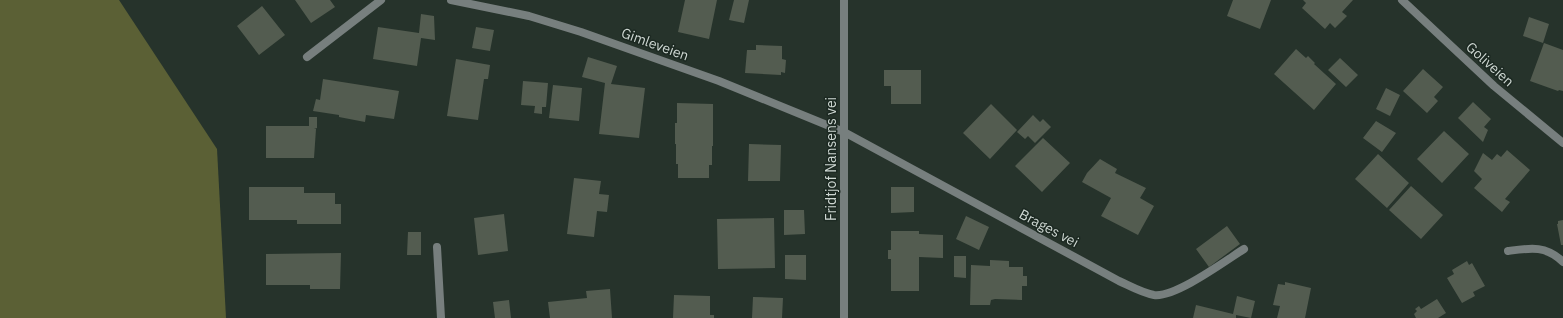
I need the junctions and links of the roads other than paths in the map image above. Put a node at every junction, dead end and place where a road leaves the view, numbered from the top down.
1 (381, 0) edge
2 (451, 0) edge
3 (844, 0) edge
4 (1402, 0) edge
5 (307, 57) dead end
6 (844, 132) junction
7 (1563, 143) edge
8 (437, 247) dead end
9 (1244, 249) dead end
10 (1508, 251) dead end
11 (1563, 262) edge
12 (441, 318) edge
13 (844, 318) edge

1 - 5 street
2 - 6 street, Gimleveien
3 - 6 street, Fridtjof Nansens vei
4 - 7 street, Goliveien
6 - 9 street, Brages vei
6 - 13 street, Fridtjof Nansens vei
8 - 12 street
10 - 11 street

